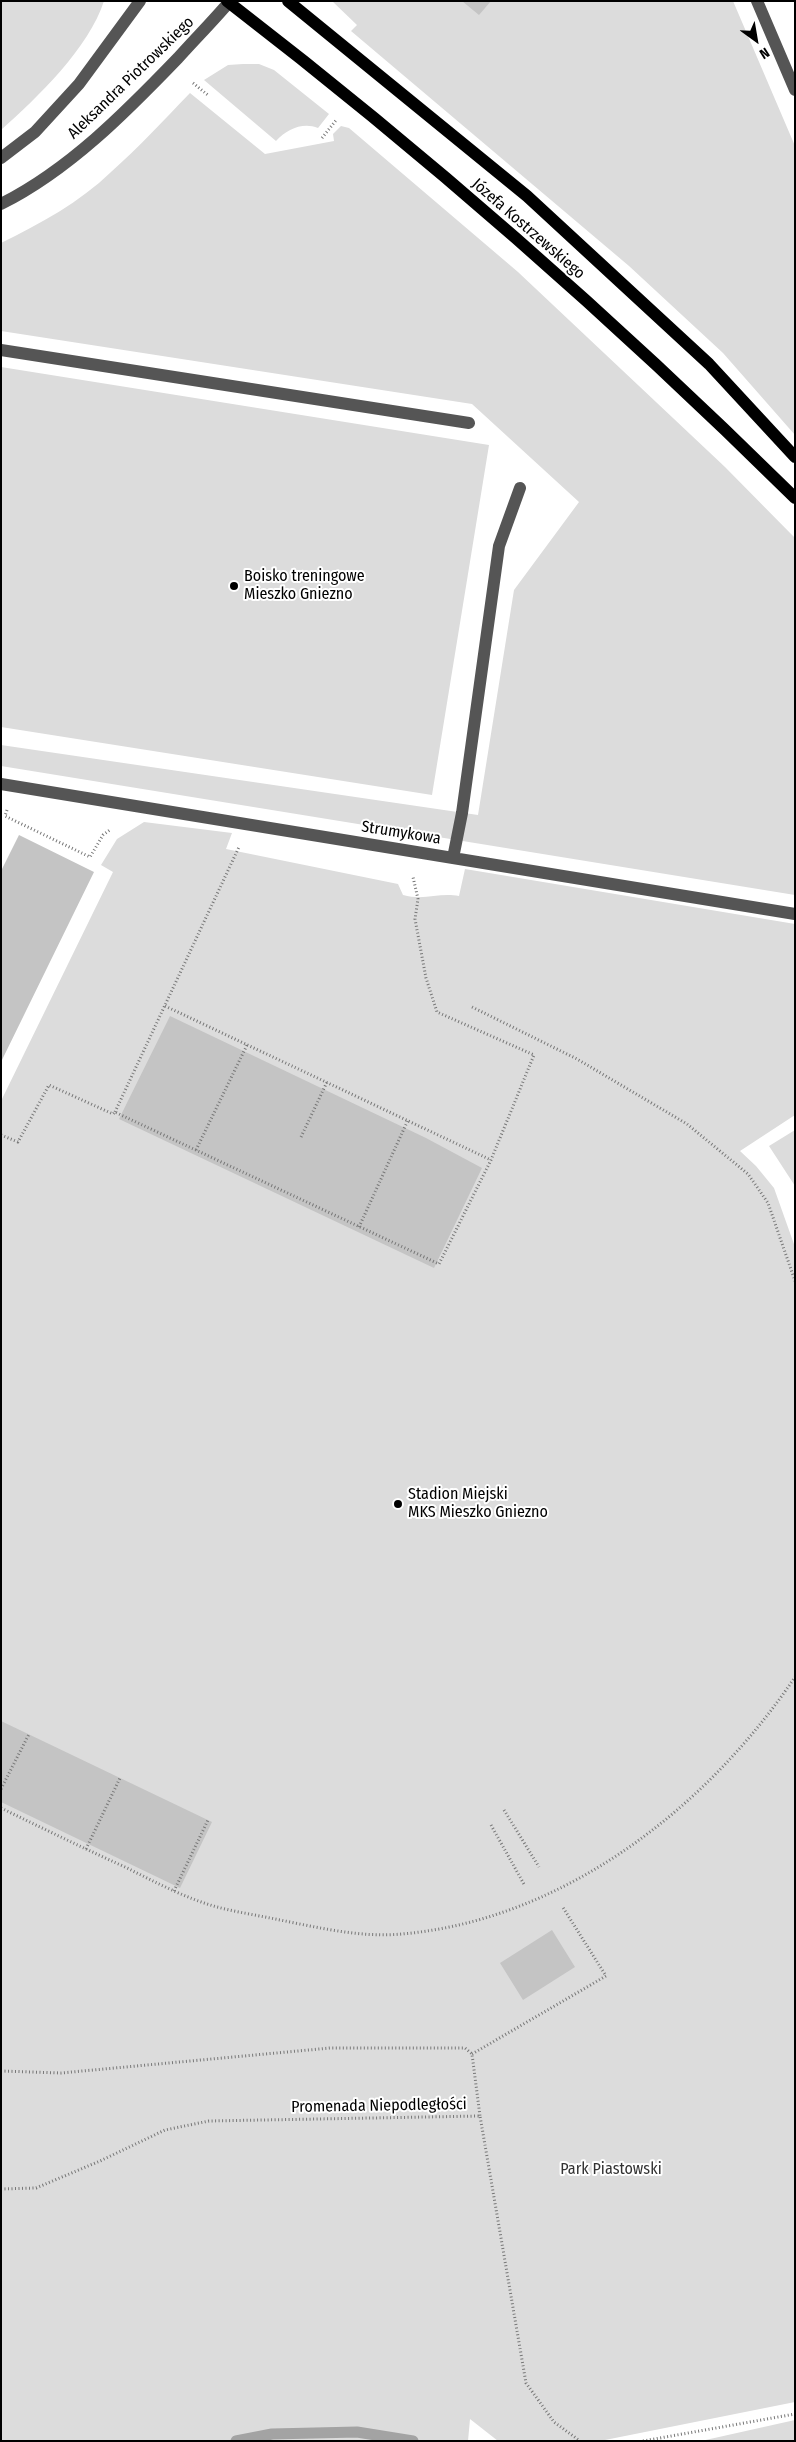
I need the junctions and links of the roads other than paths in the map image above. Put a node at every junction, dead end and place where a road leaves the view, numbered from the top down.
1 (140, 1) edge
2 (288, 1) edge
3 (757, 1) edge
4 (228, 2) edge
5 (795, 90) edge
6 (1, 158) edge
7 (1, 204) edge
8 (1, 350) edge
9 (469, 423) dead end
10 (795, 457) edge
11 (520, 488) dead end
12 (795, 498) edge
13 (1, 784) edge
14 (453, 858) junction
15 (795, 914) edge

1 - 6 street, Aleksandra Piotrowskiego
2 - 10 main road, Józefa Kostrzewskiego
3 - 5 street
4 - 7 street, Aleksandra Piotrowskiego
4 - 12 main road, Józefa Kostrzewskiego
8 - 9 street
11 - 14 street
13 - 14 street, Strumykowa
14 - 15 street, Strumykowa

